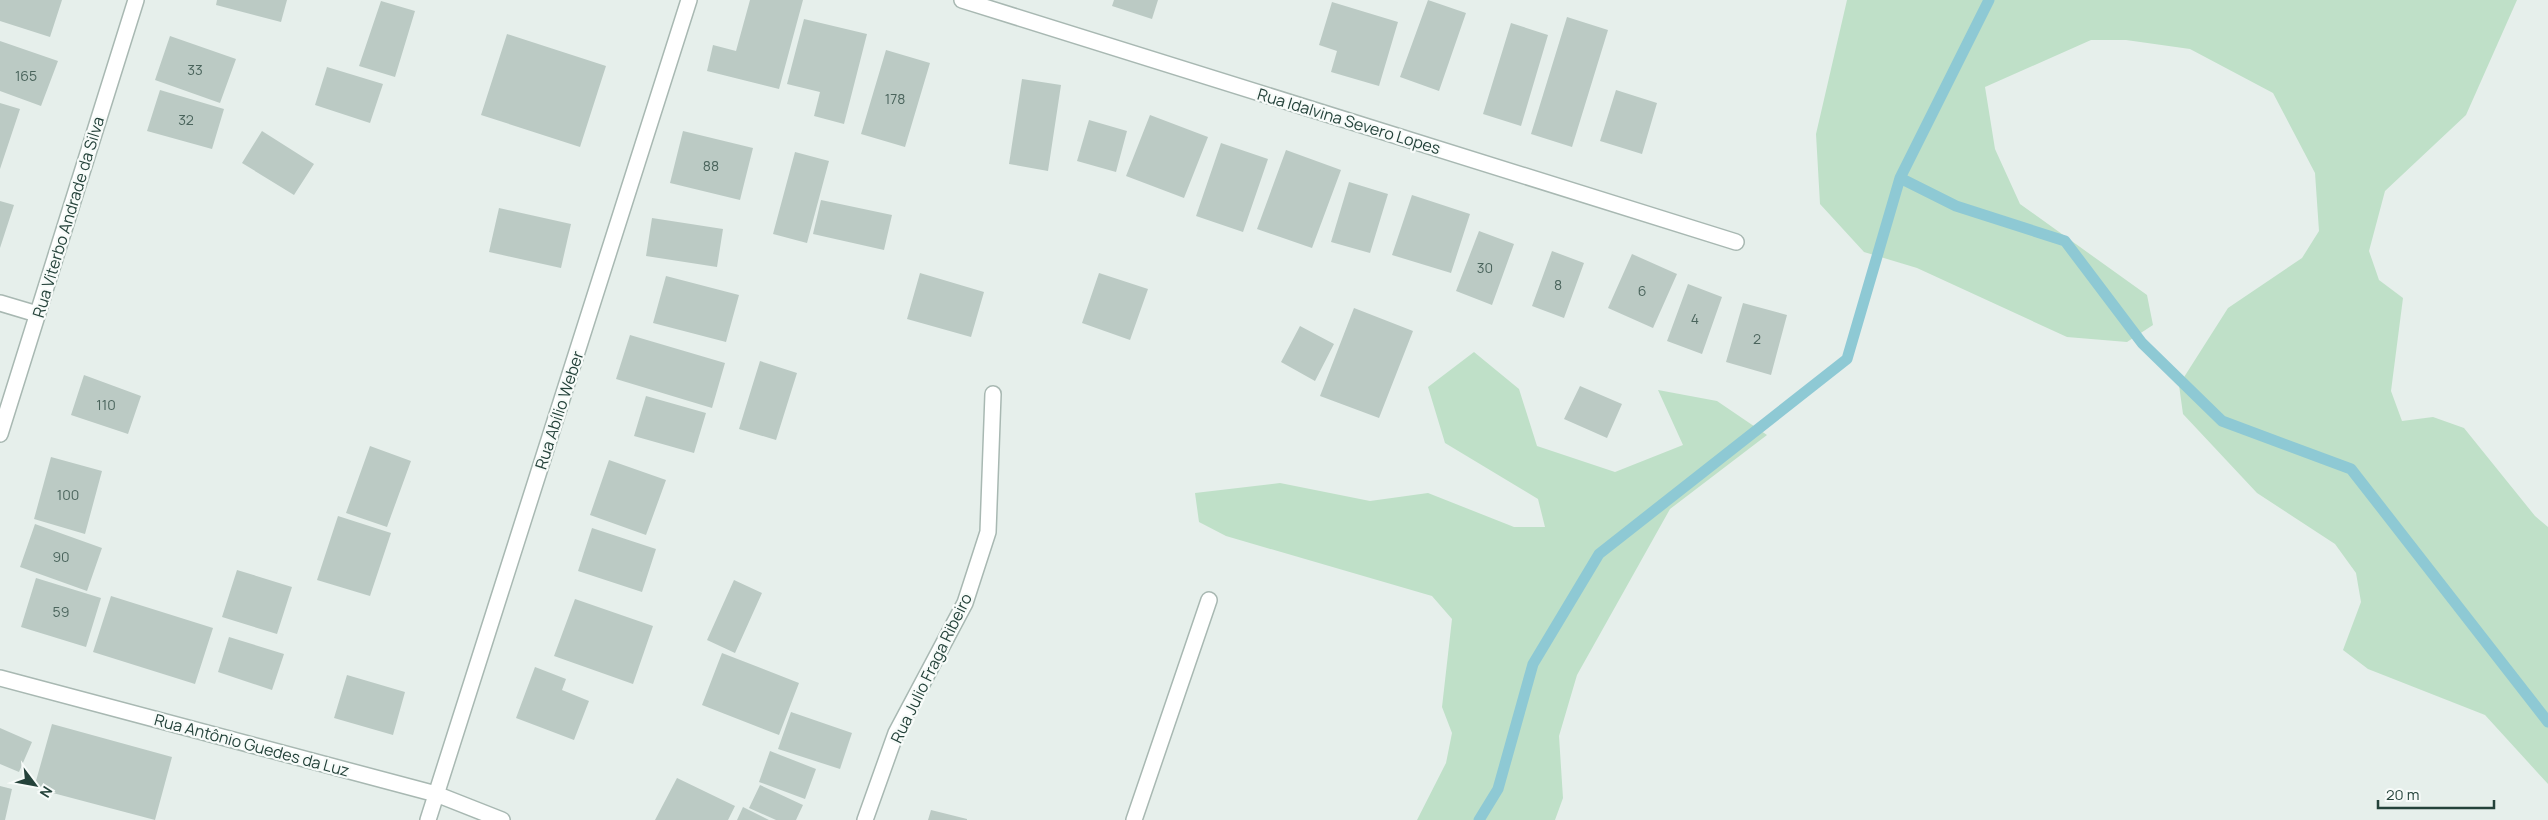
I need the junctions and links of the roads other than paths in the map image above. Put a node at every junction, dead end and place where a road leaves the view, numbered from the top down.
1 (136, 0) edge
2 (689, 0) edge
3 (962, 0) edge
4 (1736, 242) dead end
5 (0, 303) edge
6 (37, 314) junction
7 (993, 394) dead end
8 (0, 434) edge
9 (1209, 600) dead end
10 (0, 678) edge
11 (436, 794) junction
12 (428, 820) edge
13 (502, 820) edge
14 (865, 820) edge
15 (1134, 820) edge

1 - 6 street, Rua Viterbo Andrade da Silva
2 - 11 street, Rua Abílio Weber
3 - 4 street, Rua Idalvina Severo Lopes
5 - 6 street
6 - 8 street, Rua Viterbo Andrade da Silva
7 - 14 street, Rua Julio Fraga Ribeiro
9 - 15 street
10 - 11 street, Rua Antônio Guedes da Luz
11 - 12 street, Rua Abílio Weber
11 - 13 street, Rua Antônio Guedes da Luz

